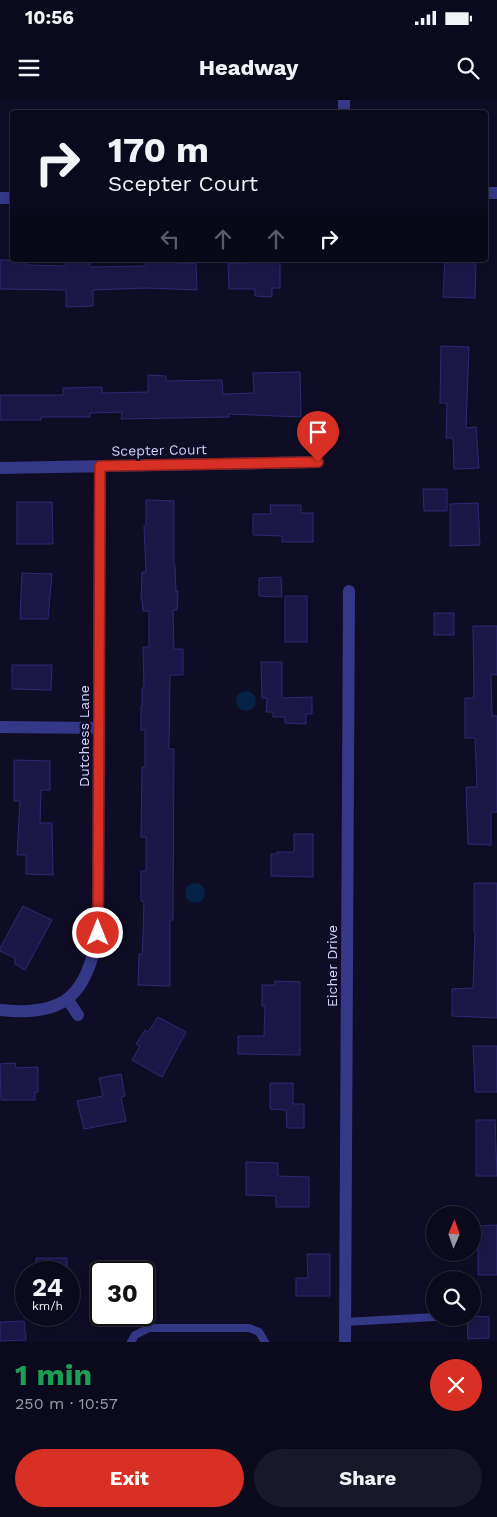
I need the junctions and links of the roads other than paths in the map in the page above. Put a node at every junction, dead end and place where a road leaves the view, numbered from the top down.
1 (318, 462) dead end
2 (100, 466) junction
3 (0, 468) edge
4 (349, 591) dead end
5 (0, 727) edge
6 (99, 728) junction
7 (68, 1000) junction
8 (0, 1010) edge
9 (78, 1015) dead end
10 (426, 1318) edge
11 (345, 1322) junction
12 (132, 1342) edge
13 (265, 1342) edge
14 (345, 1342) edge

1 - 2 street, Scepter Court
2 - 3 street, Scepter Court
2 - 6 street, Dutchess Lane
4 - 11 street, Eicher Drive
5 - 6 street
6 - 7 street, Dutchess Lane
7 - 8 street
7 - 9 street
10 - 11 lane
11 - 14 street, Eicher Drive
12 - 13 lane

